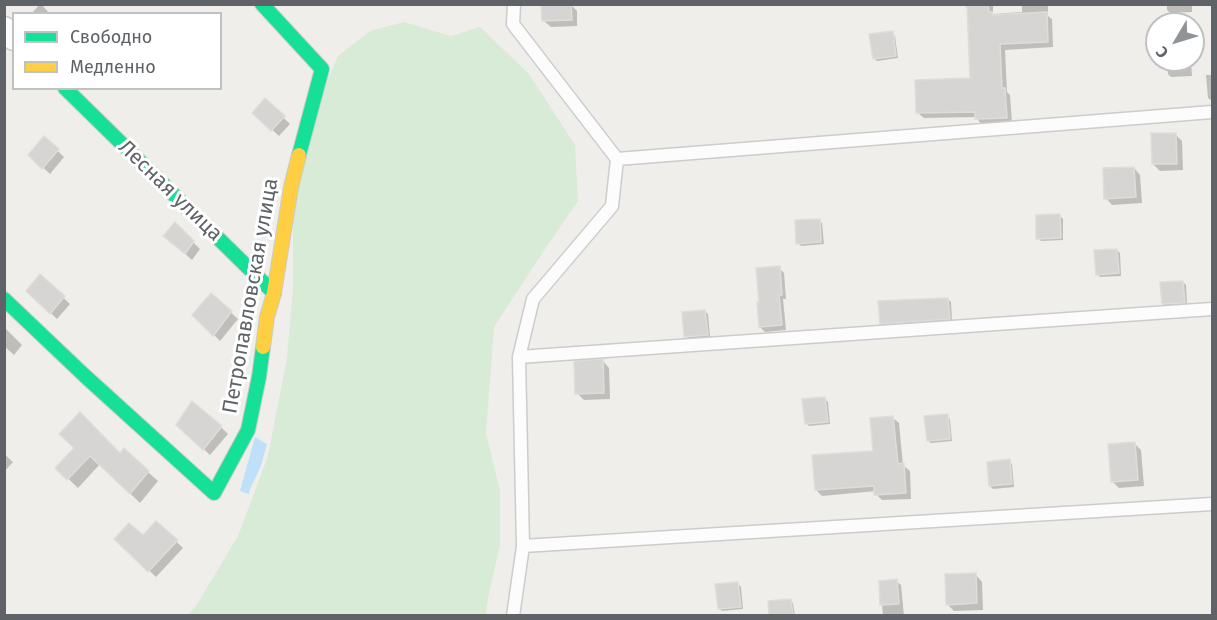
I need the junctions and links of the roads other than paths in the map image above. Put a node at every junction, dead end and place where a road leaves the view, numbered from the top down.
1 (262, 4) edge
2 (514, 4) edge
3 (67, 90) edge
4 (1212, 112) edge
5 (616, 159) junction
6 (274, 292) junction
7 (4, 299) edge
8 (1212, 309) edge
9 (519, 357) junction
10 (1212, 504) edge
11 (523, 546) junction
12 (513, 615) edge

1 - 6 street, Петропавловская улица
2 - 5 lane
3 - 6 street, Лесная улица
4 - 5 lane
5 - 9 lane
6 - 7 street, Петропавловская улица
8 - 9 lane
9 - 11 lane
10 - 11 lane
11 - 12 lane

